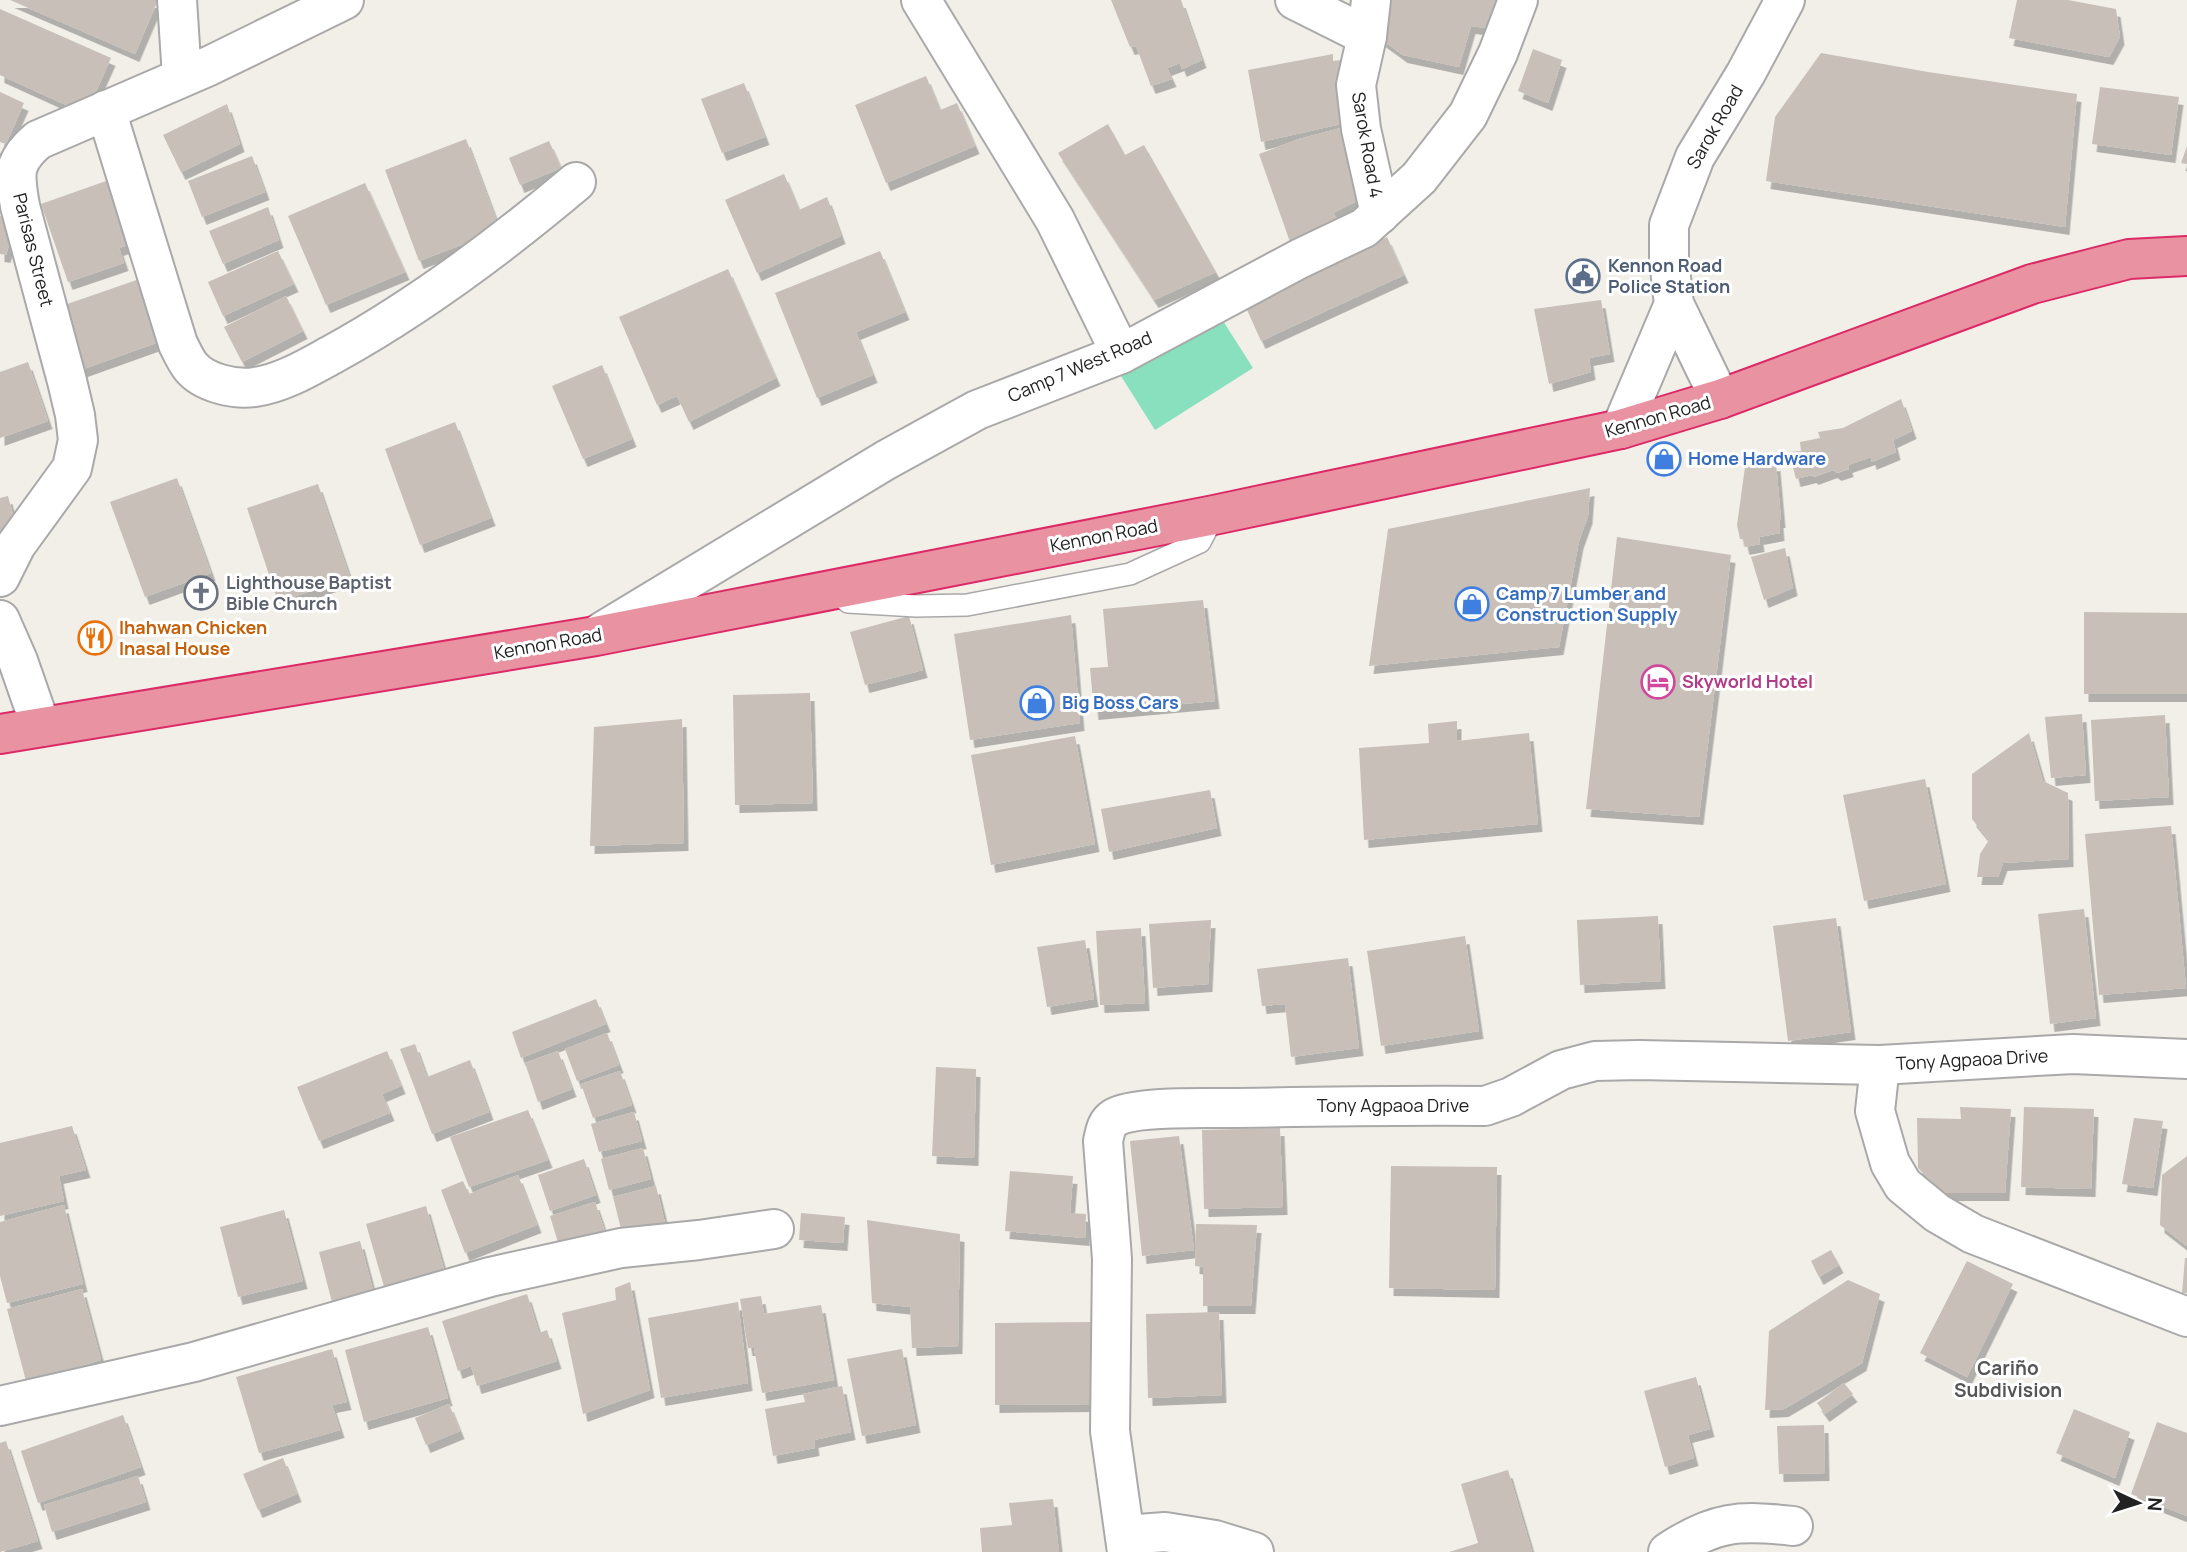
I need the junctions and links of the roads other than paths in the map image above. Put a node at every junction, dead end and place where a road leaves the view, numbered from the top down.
1 (177, 0) edge
2 (344, 0) edge
3 (921, 0) edge
4 (1295, 0) edge
5 (1518, 0) edge
6 (1785, 0) edge
7 (1369, 18) edge
8 (183, 77) junction
9 (106, 110) junction
10 (576, 182) dead end
11 (1380, 214) junction
12 (2187, 257) edge
13 (1674, 304) junction
14 (1121, 354) junction
15 (1720, 399) junction
16 (1621, 429) junction
17 (0, 577) edge
18 (0, 620) edge
19 (596, 636) junction
20 (41, 727) junction
21 (0, 734) edge
22 (2187, 1059) edge
23 (1880, 1065) junction
24 (774, 1229) dead end
25 (2187, 1317) edge
26 (0, 1406) edge
27 (1793, 1526) dead end
28 (1126, 1543) edge
29 (1254, 1552) edge
30 (1668, 1552) edge

1 - 8 street
2 - 8 street, Parisas Street
3 - 14 street
4 - 7 street, Sarok Road 4
5 - 11 street, Camp 7 West Road
6 - 13 street, Sarok Road
7 - 11 street, Sarok Road 4
8 - 9 street, Parisas Street
9 - 10 street
9 - 17 street, Parisas Street
11 - 14 street, Camp 7 West Road
12 - 15 highway, Kennon Road
13 - 15 street, Sarok Road
13 - 16 street, Sarok Road
14 - 19 street, Camp 7 West Road
15 - 16 highway, Kennon Road
16 - 19 highway, Kennon Road
18 - 20 street
19 - 20 highway, Kennon Road
20 - 21 highway, Kennon Road
22 - 23 street, Tony Agpaoa Drive
23 - 25 street
23 - 28 street, Tony Agpaoa Drive
24 - 26 street
27 - 30 street
28 - 29 street

